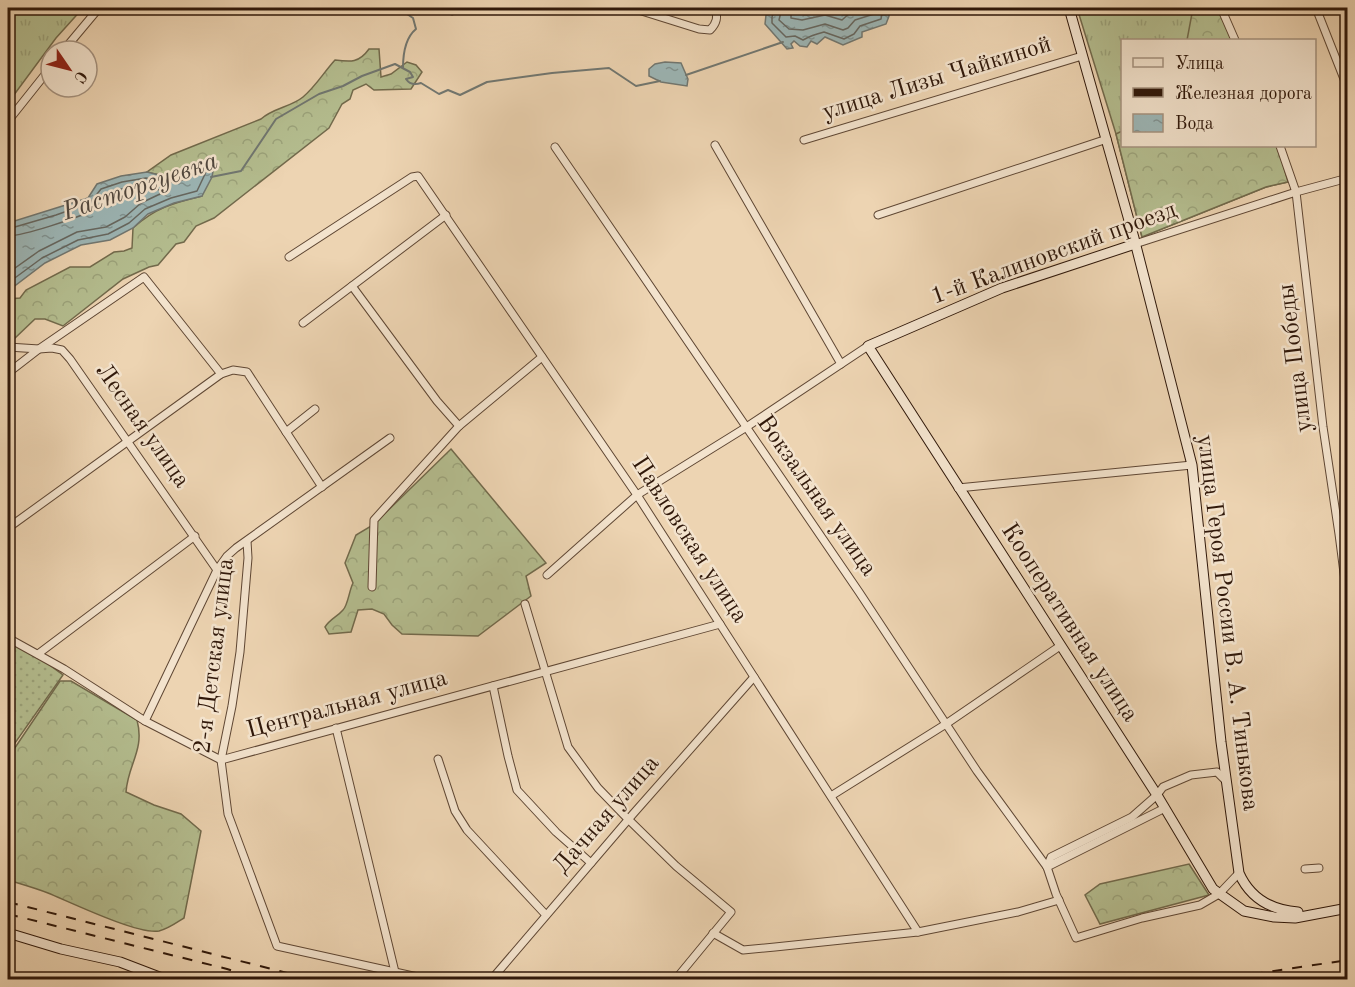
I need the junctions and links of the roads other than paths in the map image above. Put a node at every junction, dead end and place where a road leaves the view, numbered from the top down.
1 (99, 8) edge
2 (632, 8) edge
3 (715, 8) edge
4 (1069, 8) edge
5 (1221, 8) edge
6 (1316, 8) edge
7 (73, 39) edge
8 (1235, 39) edge
9 (1082, 56) junction
10 (39, 82) edge
11 (1347, 89) edge
12 (8, 121) edge
13 (1107, 139) junction
14 (804, 140) dead end
15 (715, 145) dead end
16 (555, 147) dead end
17 (1280, 147) edge
18 (1347, 178) edge
19 (1296, 192) junction
20 (878, 214) dead end
21 (446, 215) junction
22 (1135, 244) junction
23 (289, 257) dead end
24 (352, 286) junction
25 (303, 323) dead end
26 (868, 346) junction
27 (8, 347) edge
28 (39, 349) junction
29 (542, 357) junction
30 (841, 364) junction
31 (8, 373) edge
32 (221, 374) junction
33 (315, 410) dead end
34 (459, 426) junction
35 (745, 428) junction
36 (286, 432) junction
37 (390, 438) dead end
38 (129, 442) junction
39 (1192, 465) junction
40 (322, 487) junction
41 (958, 488) junction
42 (637, 495) junction
43 (8, 528) edge
44 (195, 536) junction
45 (247, 541) junction
46 (217, 571) junction
47 (547, 575) dead end
48 (372, 587) dead end
49 (525, 604) dead end
50 (1347, 604) edge
51 (720, 624) junction
52 (8, 638) edge
53 (1060, 646) junction
54 (38, 654) junction
55 (545, 672) junction
56 (754, 677) junction
57 (493, 686) junction
58 (145, 721) junction
59 (946, 724) junction
60 (336, 728) junction
61 (438, 759) dead end
62 (221, 760) junction
63 (1226, 782) junction
64 (1157, 795) junction
65 (831, 796) junction
66 (1165, 808) junction
67 (628, 819) junction
68 (591, 863) junction
69 (1047, 867) junction
70 (1238, 868) junction
71 (1319, 868) dead end
72 (1305, 869) dead end
73 (1219, 894) junction
74 (1059, 900) junction
75 (1347, 903) edge
76 (1347, 908) edge
77 (546, 915) junction
78 (918, 932) junction
79 (8, 933) edge
80 (713, 933) junction
81 (395, 972) junction
82 (167, 980) edge
83 (431, 980) edge
84 (491, 980) edge
85 (675, 980) edge

1 - 7 street
2 - 3 street
4 - 9 street, улица Героя России В. А. Тинькова
5 - 8 street
6 - 11 street
9 - 13 street, улица Героя России В. А. Тинькова
9 - 14 street, улица Лизы Чайкиной
10 - 12 street
13 - 20 street
13 - 22 street, улица Героя России В. А. Тинькова
15 - 30 street
16 - 35 street, Вокзальная улица
17 - 19 street, улица Победы
18 - 19 street, 1-й Калиновский проезд
19 - 22 street, 1-й Калиновский проезд
19 - 50 street, улица Победы
21 - 23 street, Павловская улица
21 - 24 street
21 - 29 street, Павловская улица
22 - 26 street, 1-й Калиновский проезд
22 - 39 street, улица Героя России В. А. Тинькова
24 - 25 street
24 - 34 street
26 - 30 street, 1-й Калиновский проезд
26 - 41 street, Кооперативная улица
27 - 28 street, Лесная улица
28 - 31 street
28 - 32 street
28 - 38 street, Лесная улица
29 - 34 street
29 - 42 street, Павловская улица
30 - 35 street, 1-й Калиновский проезд
32 - 36 street
32 - 38 street
33 - 36 street
34 - 48 street
35 - 42 street, 1-й Калиновский проезд
35 - 59 street, Вокзальная улица
36 - 40 street
37 - 40 street
38 - 43 street
38 - 44 street, Лесная улица
39 - 41 street
39 - 63 street, улица Героя России В. А. Тинькова
40 - 45 street
41 - 53 street, Кооперативная улица
42 - 47 street, 1-й Калиновский проезд
42 - 51 street, Павловская улица
44 - 46 street, Лесная улица
44 - 54 street
45 - 46 street
45 - 62 street, 2-я Детская улица
46 - 58 street
49 - 55 street
51 - 55 street, Центральная улица
51 - 56 street, Павловская улица
52 - 54 street, Центральная улица
53 - 59 street
53 - 64 street, Кооперативная улица
54 - 58 street, Центральная улица
55 - 57 street, Центральная улица
55 - 67 street
56 - 65 street, Павловская улица
56 - 67 street, Дачная улица
57 - 60 street, Центральная улица
57 - 68 street
58 - 62 street, Центральная улица
59 - 65 street
59 - 69 street, Вокзальная улица
60 - 62 street, Центральная улица
60 - 81 street
61 - 77 street
62 - 81 street, 2-я Детская улица
63 - 64 street
63 - 70 street, улица Героя России В. А. Тинькова
64 - 66 street, Кооперативная улица
64 - 69 street
65 - 78 street, Павловская улица
66 - 69 street
66 - 73 street, Кооперативная улица
67 - 68 street, Дачная улица
67 - 80 street
68 - 77 street, Дачная улица
69 - 74 street, Вокзальная улица
70 - 73 street
70 - 75 street
71 - 72 street
73 - 74 street, Вокзальная улица
73 - 76 street, Кооперативная улица
74 - 78 street
77 - 84 street, Дачная улица
78 - 80 street
79 - 82 street
80 - 85 street
81 - 83 street

